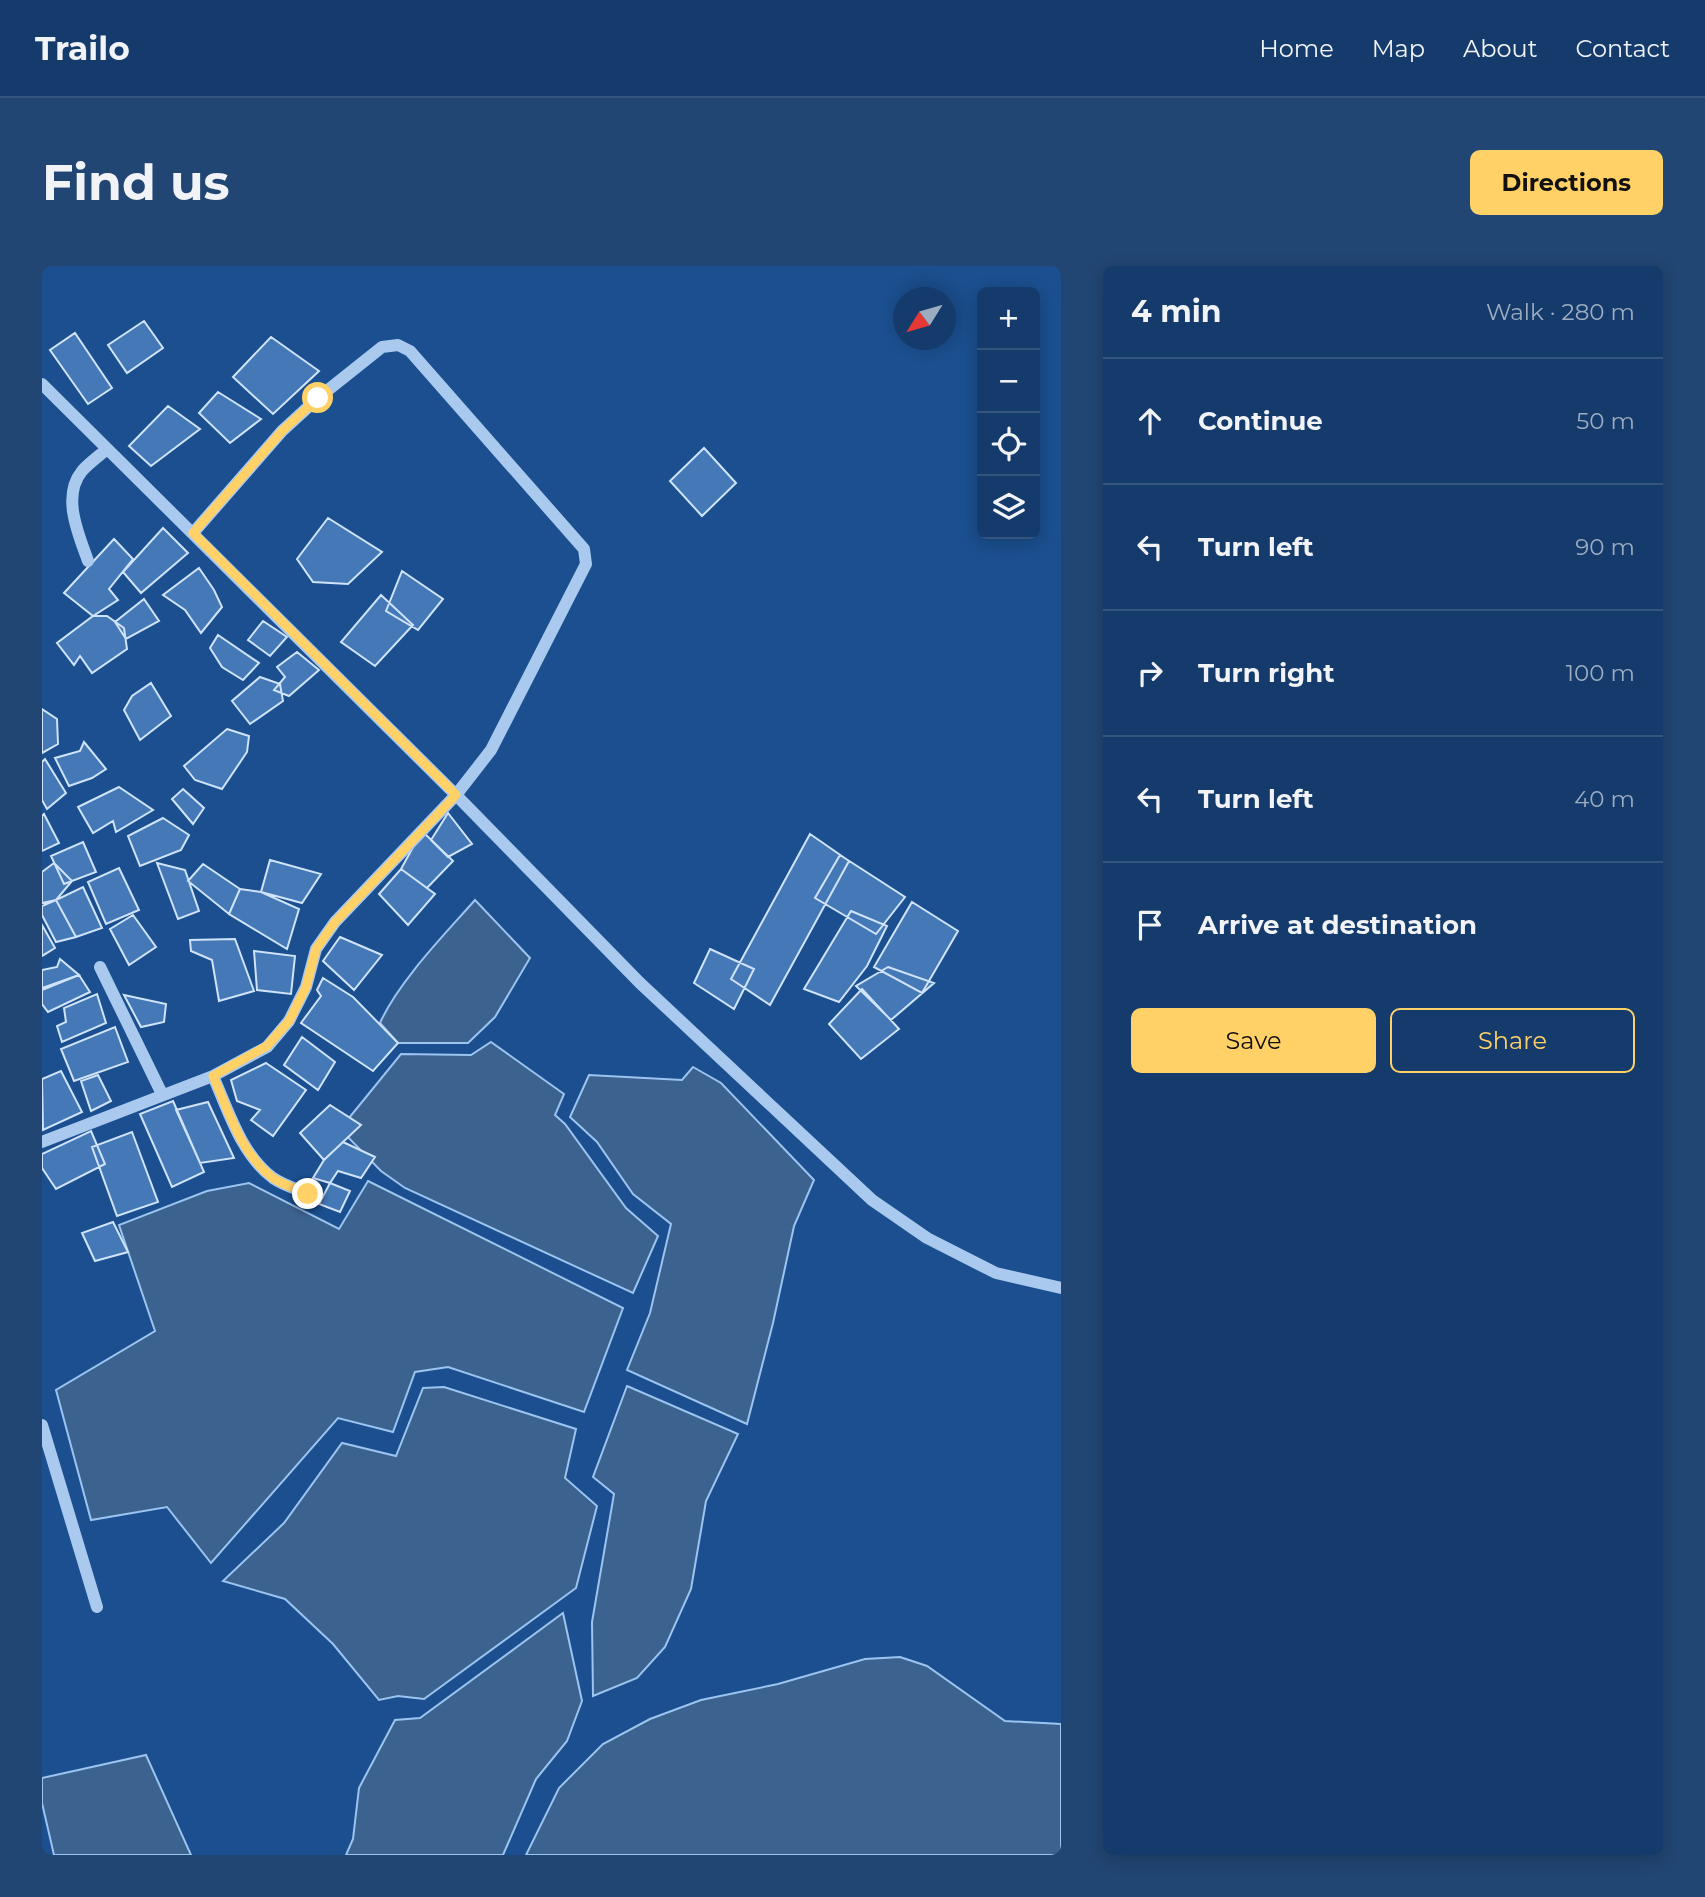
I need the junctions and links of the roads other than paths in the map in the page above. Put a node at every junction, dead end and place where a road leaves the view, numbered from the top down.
1 (42, 384) edge
2 (107, 449) junction
3 (193, 533) junction
4 (89, 561) dead end
5 (456, 795) junction
6 (100, 967) dead end
7 (213, 1076) junction
8 (162, 1094) junction
9 (42, 1142) edge
10 (308, 1194) dead end
11 (1061, 1288) edge
12 (42, 1425) edge
13 (97, 1607) dead end

1 - 2 street
2 - 3 street
2 - 4 street
3 - 5 street
3 - 5 street
5 - 7 street
5 - 11 street
6 - 8 street
7 - 8 street
7 - 10 street
8 - 9 street
12 - 13 street

